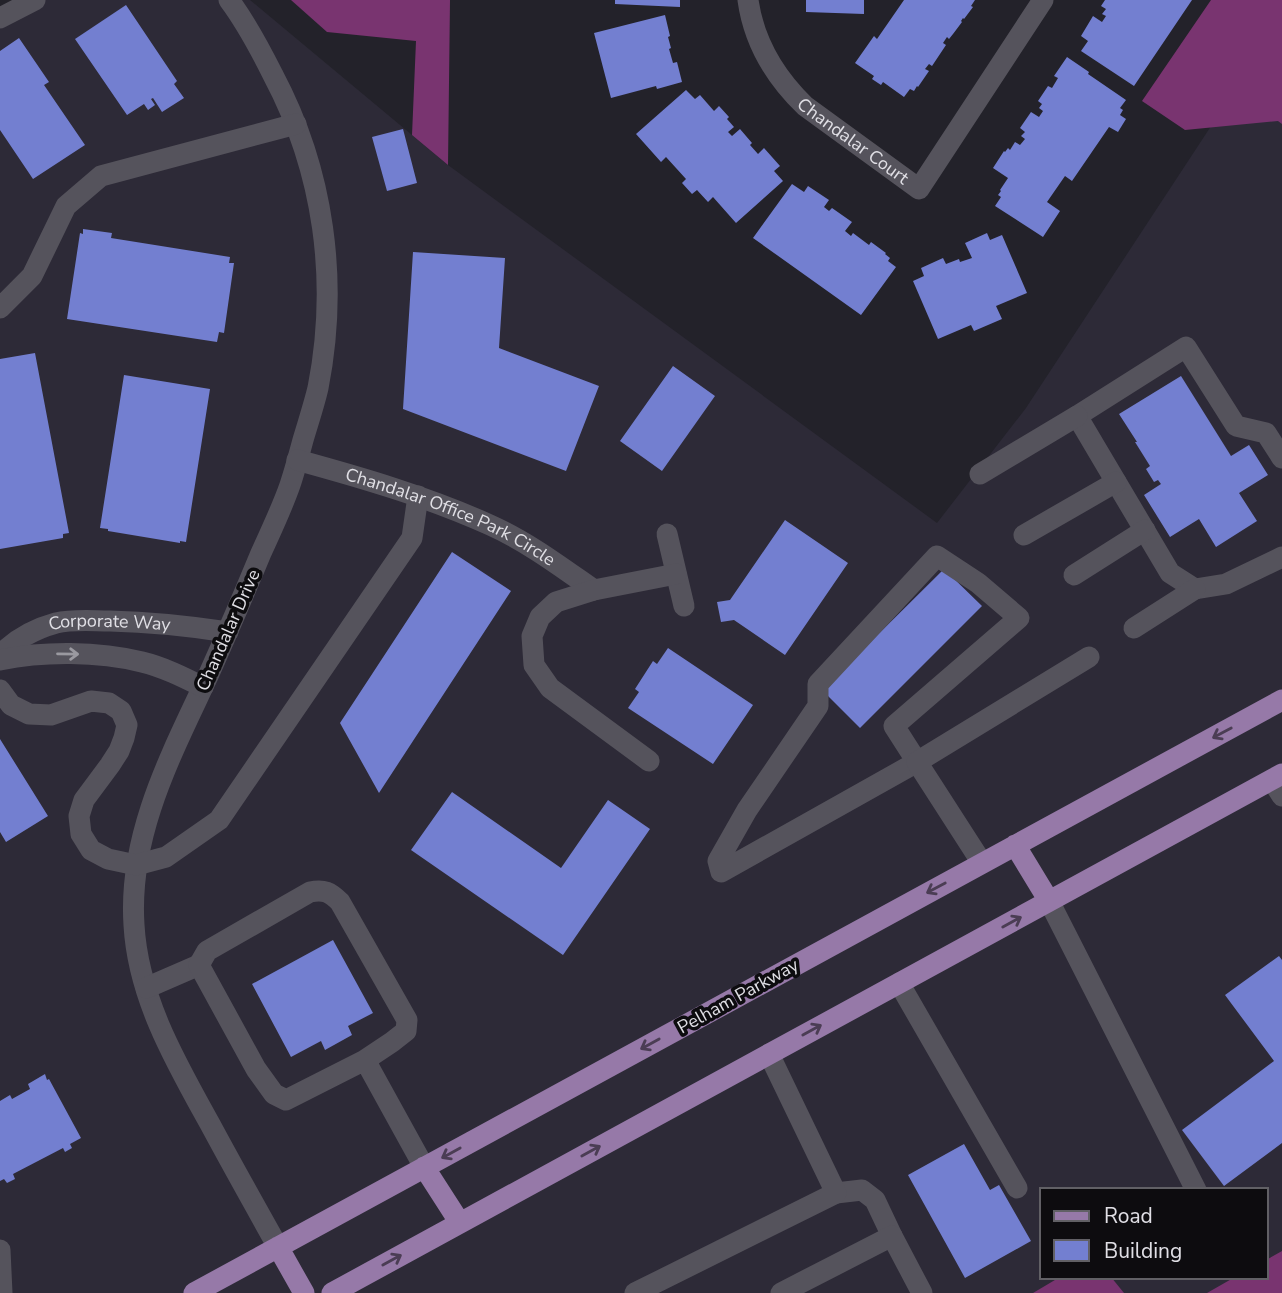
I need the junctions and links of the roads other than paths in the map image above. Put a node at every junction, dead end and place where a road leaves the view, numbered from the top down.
1 (36, 0) edge
2 (229, 0) edge
3 (748, 0) edge
4 (1043, 0) edge
5 (0, 18) edge
6 (296, 124) junction
7 (0, 308) edge
8 (1077, 416) junction
9 (1282, 458) edge
10 (297, 460) junction
11 (979, 474) dead end
12 (1116, 482) junction
13 (418, 496) junction
14 (1145, 530) junction
15 (667, 534) dead end
16 (1024, 535) dead end
17 (1282, 557) edge
18 (676, 574) junction
19 (1074, 575) dead end
20 (1195, 589) junction
21 (594, 590) junction
22 (684, 606) dead end
23 (1134, 628) dead end
24 (228, 632) junction
25 (0, 655) edge
26 (1089, 657) dead end
27 (0, 660) edge
28 (203, 687) junction
29 (0, 690) edge
30 (1282, 700) edge
31 (649, 761) dead end
32 (916, 762) junction
33 (1279, 783) edge
34 (1015, 845) junction
35 (982, 863) junction
36 (136, 865) junction
37 (1049, 901) junction
38 (199, 965) junction
39 (899, 983) junction
40 (145, 988) junction
41 (769, 1054) junction
42 (365, 1060) junction
43 (424, 1167) junction
44 (1017, 1188) dead end
45 (1195, 1188) edge
46 (836, 1193) junction
47 (460, 1223) junction
48 (892, 1236) junction
49 (278, 1247) junction
50 (0, 1250) edge
51 (2, 1293) edge
52 (194, 1293) edge
53 (304, 1293) edge
54 (332, 1293) edge
55 (635, 1293) edge
56 (781, 1293) edge
57 (922, 1293) edge

1 - 5 street
2 - 6 street, Chandalar Drive
3 - 4 street, Chandalar Court
6 - 7 street
6 - 10 street, Chandalar Drive
8 - 9 street
8 - 11 street
8 - 12 street
10 - 13 street, Chandalar Office Park Circle
10 - 24 street, Chandalar Drive
12 - 14 street
12 - 16 street
13 - 21 street, Chandalar Office Park Circle
13 - 36 street
14 - 19 street
14 - 20 street
15 - 18 street
17 - 20 street
18 - 21 street
18 - 22 street
20 - 23 street
21 - 31 street
24 - 25 street, Corporate Way
24 - 28 street, Chandalar Drive
26 - 32 street
27 -> 28 street, Corporate Way
28 - 36 street, Chandalar Drive
29 - 36 street
30 -> 34 main road, Pelham Parkway
32 - 32 street
32 - 35 street
33 - 37 main road
34 - 35 main road, Pelham Parkway
34 - 37 main road
35 -> 43 main road, Pelham Parkway
36 - 40 street, Chandalar Drive
39 -> 37 main road
37 - 45 street
38 - 40 street
38 - 42 street
38 - 42 street
41 -> 39 main road
39 - 44 street
40 - 49 street, Chandalar Drive
41 - 46 street
47 -> 41 main road
42 - 43 street
43 - 47 main road
43 - 49 main road, Pelham Parkway
46 - 48 street
46 - 55 street
54 -> 47 main road
48 - 56 street
48 - 57 street
49 - 52 main road, Pelham Parkway
49 - 53 main road
50 - 51 street

